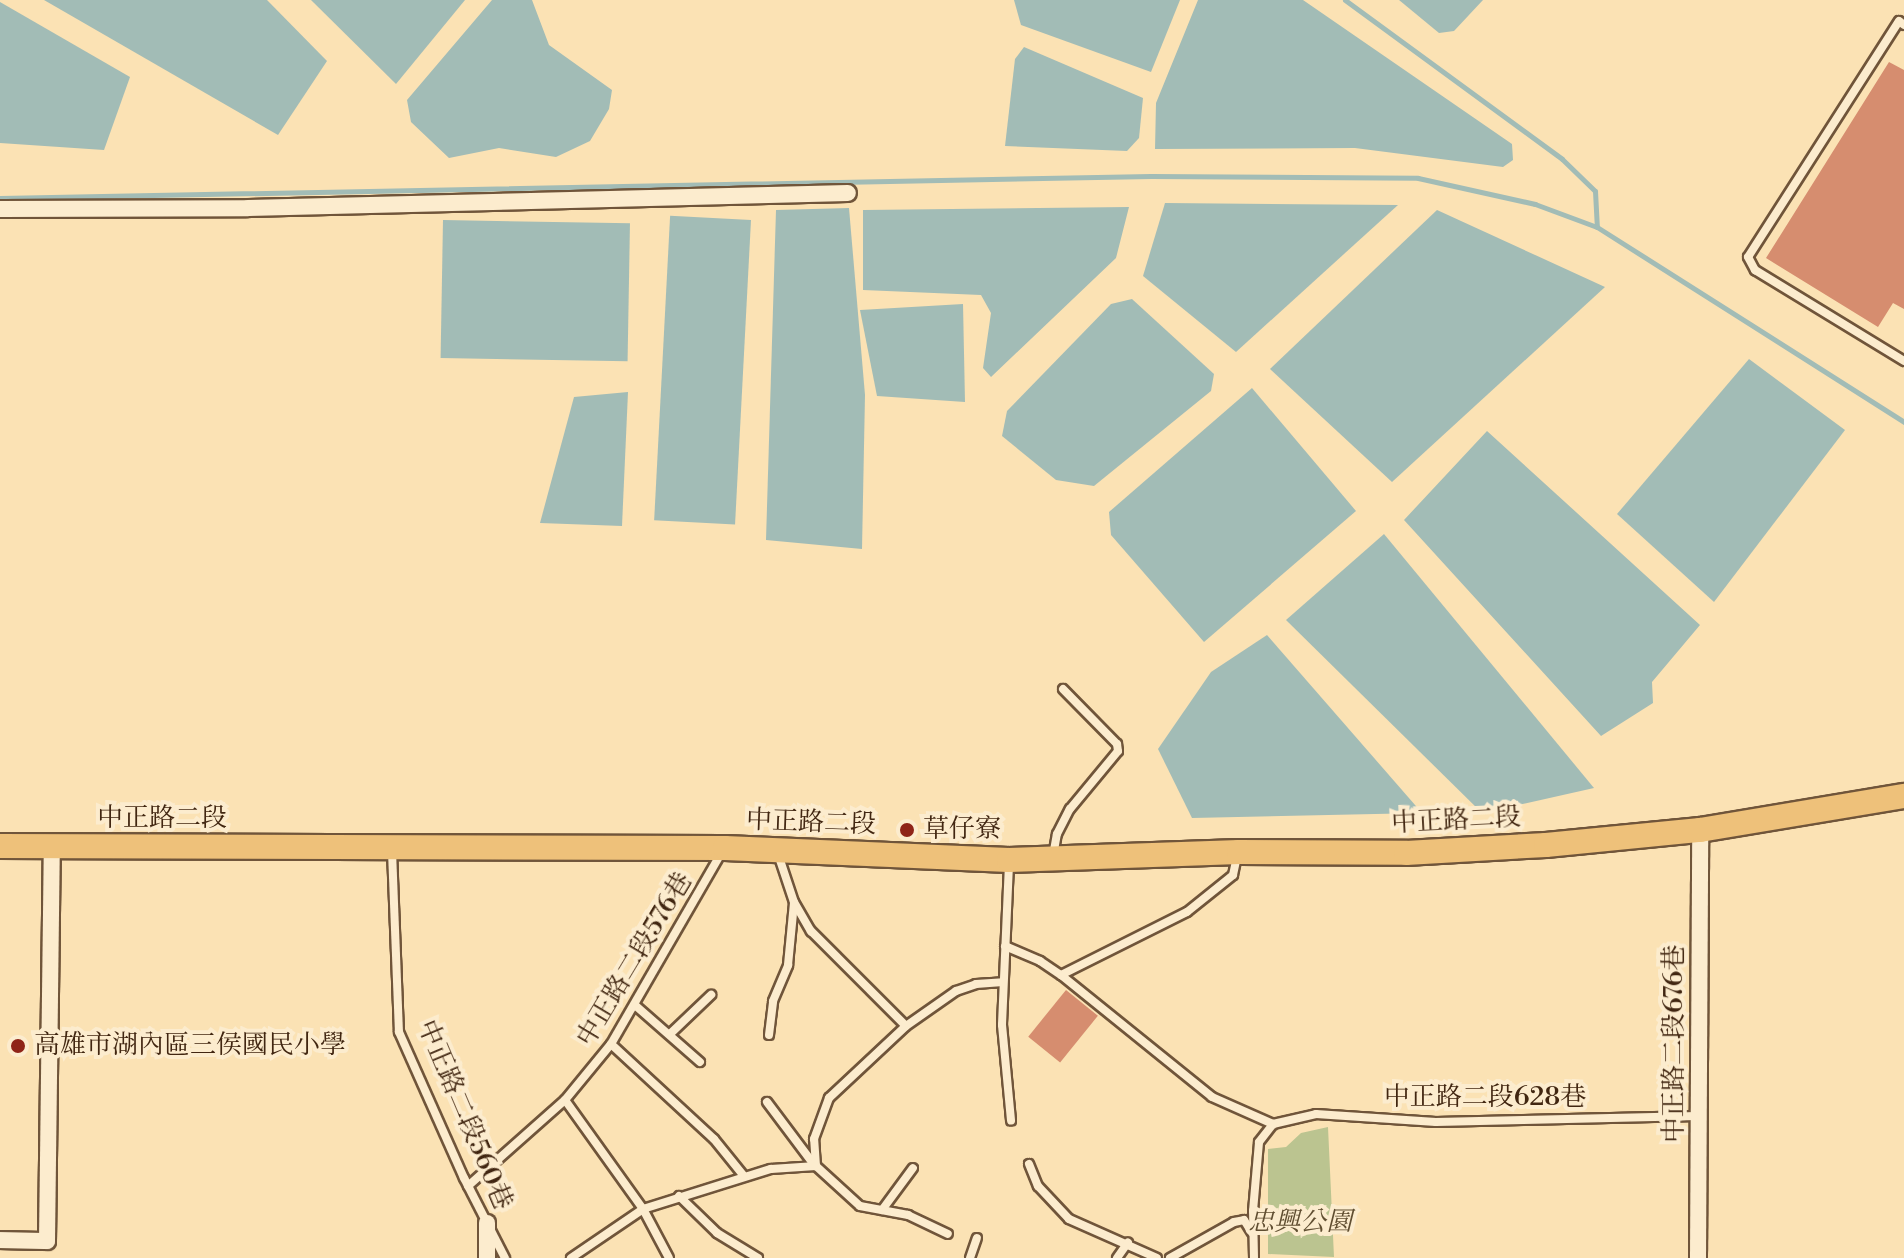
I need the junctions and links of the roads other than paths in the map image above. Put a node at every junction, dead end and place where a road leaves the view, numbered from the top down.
1 (1904, 25) edge
2 (848, 193) dead end
3 (0, 209) edge
4 (1904, 361) edge
5 (1063, 689) dead end
6 (1904, 796) edge
7 (1700, 830) junction
8 (0, 846) edge
9 (52, 847) junction
10 (392, 848) junction
11 (725, 848) junction
12 (777, 849) junction
13 (1239, 852) junction
14 (1053, 856) junction
15 (1009, 860) junction
16 (794, 902) junction
17 (1005, 946) junction
18 (1061, 975) junction
19 (1003, 982) junction
20 (711, 995) dead end
21 (636, 1006) junction
22 (906, 1026) junction
23 (670, 1034) junction
24 (769, 1035) dead end
25 (611, 1044) junction
26 (700, 1062) dead end
27 (565, 1100) junction
28 (767, 1102) dead end
29 (1699, 1116) junction
30 (1011, 1121) dead end
31 (1273, 1124) junction
32 (1029, 1164) dead end
33 (816, 1166) junction
34 (913, 1168) dead end
35 (743, 1175) junction
36 (468, 1186) junction
37 (679, 1196) junction
38 (643, 1209) junction
39 (882, 1210) junction
40 (487, 1223) junction
41 (948, 1234) dead end
42 (1254, 1237) junction
43 (977, 1238) dead end
44 (0, 1240) edge
45 (1128, 1242) junction
46 (487, 1258) edge
47 (505, 1258) edge
48 (571, 1258) edge
49 (669, 1258) edge
50 (758, 1258) edge
51 (970, 1258) edge
52 (1117, 1258) edge
53 (1157, 1258) edge
54 (1170, 1258) edge
55 (1254, 1258) edge
56 (1698, 1258) edge

1 - 4 lane
2 - 3 street
5 - 14 lane
6 - 7 main road, 中正路二段
7 - 13 main road, 中正路二段
7 - 29 street, 中正路二段676巷
8 - 9 main road, 中正路二段
9 - 10 main road, 中正路二段
9 - 44 street
10 - 11 main road, 中正路二段
10 - 36 lane, 中正路二段560巷
11 - 12 main road, 中正路二段
11 - 21 lane, 中正路二段576巷
12 - 15 main road, 中正路二段
12 - 16 lane
13 - 14 main road, 中正路二段
13 - 18 lane
14 - 15 main road, 中正路二段
15 - 17 lane
16 - 22 lane
16 - 24 lane
17 - 18 lane
17 - 19 lane
18 - 31 lane
19 - 22 lane
19 - 30 lane
20 - 23 lane
21 - 23 lane
21 - 25 lane, 中正路二段576巷
22 - 33 lane
23 - 26 lane
25 - 27 lane, 中正路二段576巷
25 - 35 lane
27 - 36 lane, 中正路二段576巷
27 - 38 lane
28 - 33 lane
29 - 31 lane, 中正路二段628巷
29 - 56 street, 中正路二段676巷
31 - 42 lane
32 - 45 lane
33 - 35 lane
33 - 39 lane
34 - 39 lane
35 - 37 lane
36 - 40 lane, 中正路二段560巷
37 - 38 lane
37 - 50 lane
38 - 48 lane
38 - 49 lane
39 - 41 lane
40 - 46 street, 中正路二段560巷
40 - 47 lane
42 - 54 lane
42 - 55 lane
43 - 51 lane
45 - 52 lane
45 - 53 lane

